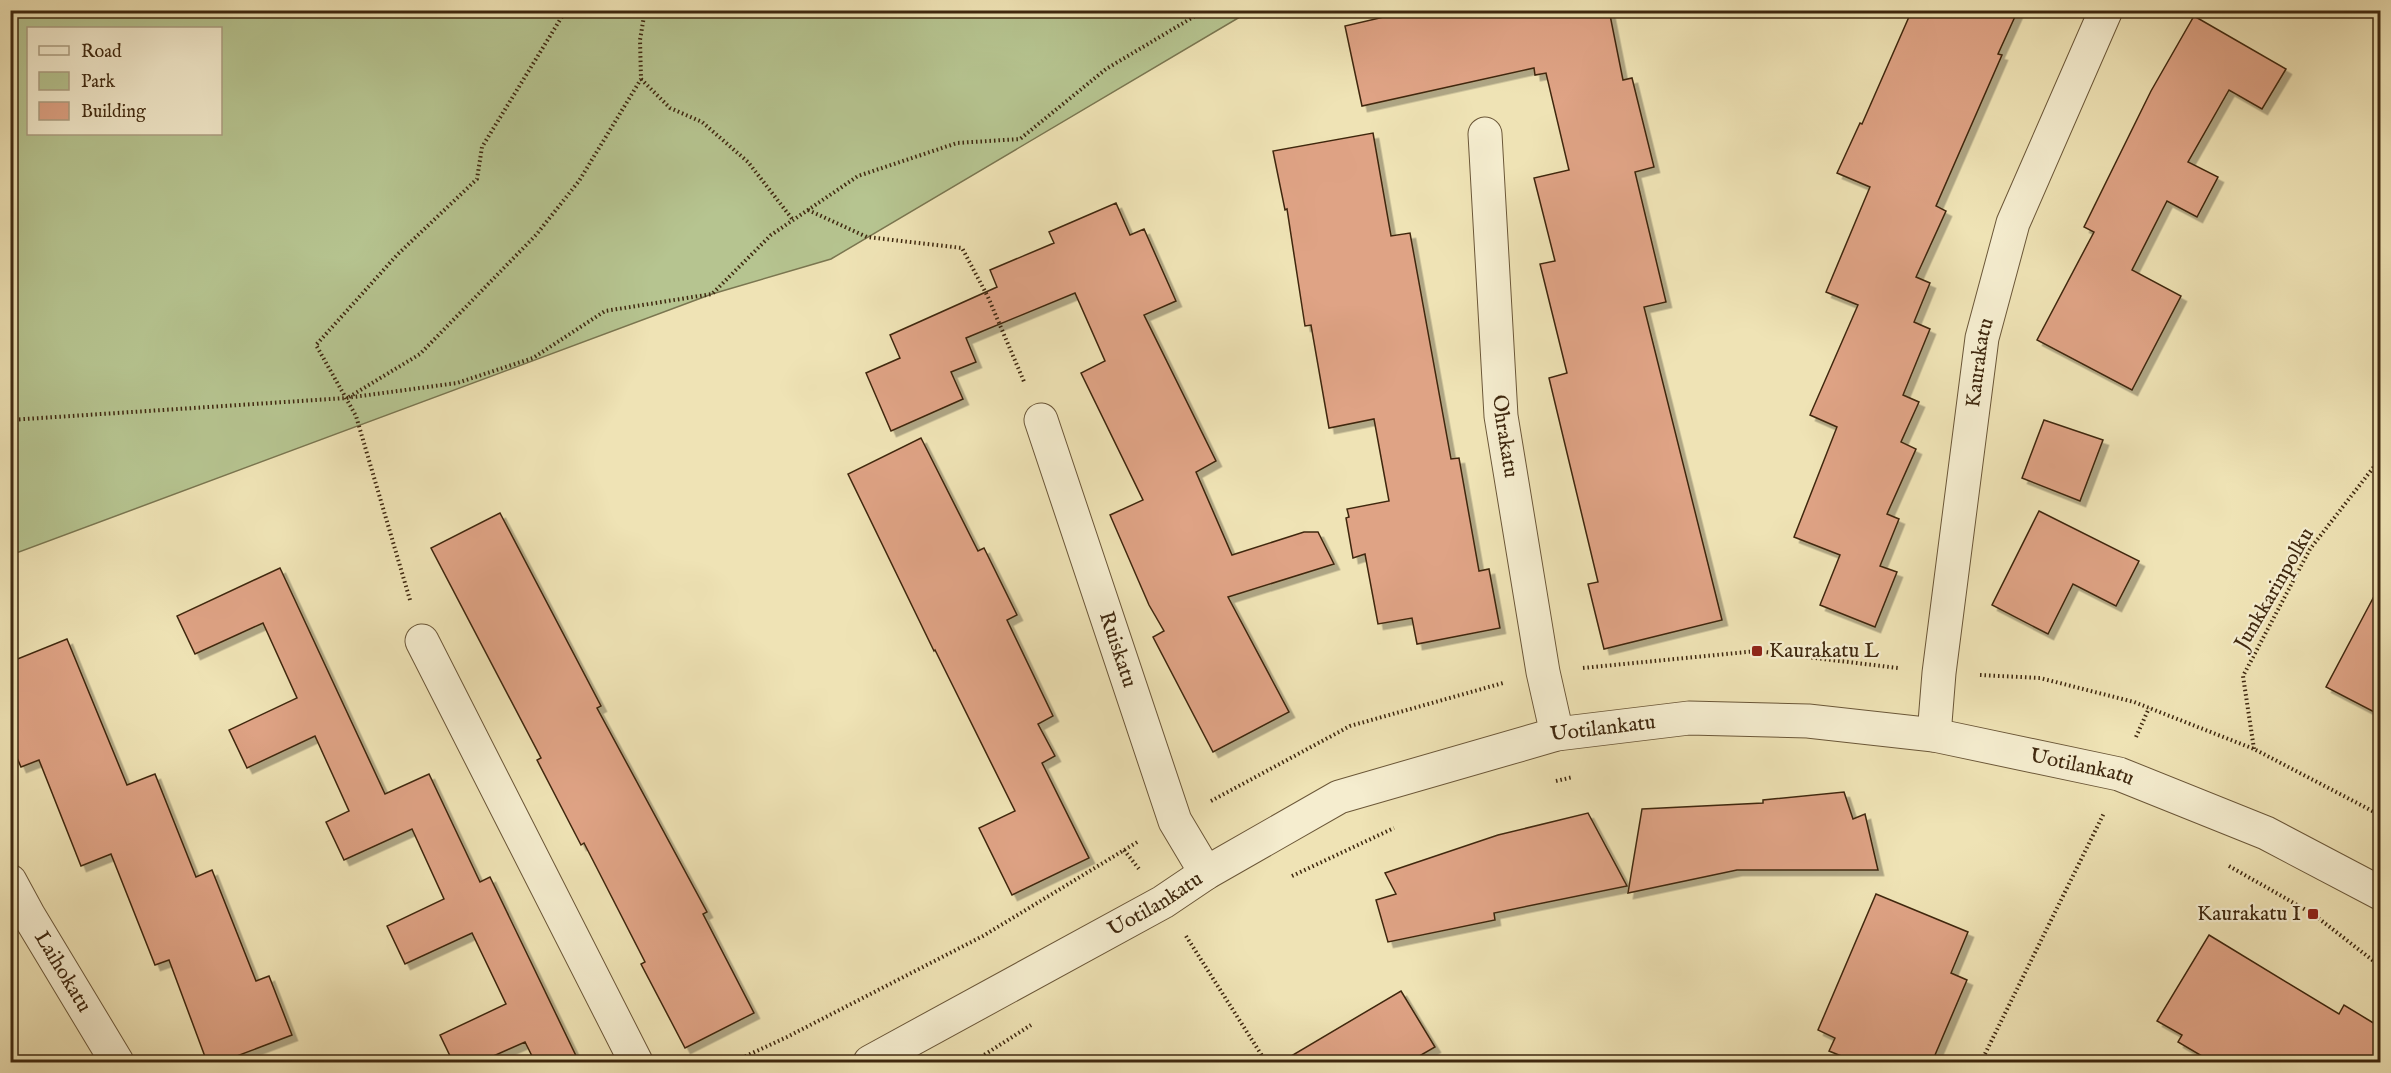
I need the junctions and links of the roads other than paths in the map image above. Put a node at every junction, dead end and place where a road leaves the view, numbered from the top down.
1 (2106, 10) edge
2 (1485, 134) dead end
3 (1041, 420) road end
4 (422, 641) road end
5 (1557, 734) junction
6 (1934, 735) junction
7 (1206, 873) junction
8 (10, 881) edge
9 (2380, 893) edge
10 (117, 1062) edge
11 (636, 1062) edge
12 (870, 1062) edge

1 - 6 street, Kaurakatu
2 - 5 street, Ohrakatu
3 - 7 street, Ruiskatu
4 - 11 street
5 - 6 street, Uotilankatu
5 - 7 street, Uotilankatu
6 - 9 street, Uotilankatu
7 - 12 street, Uotilankatu
8 - 10 street, Laihokatu

